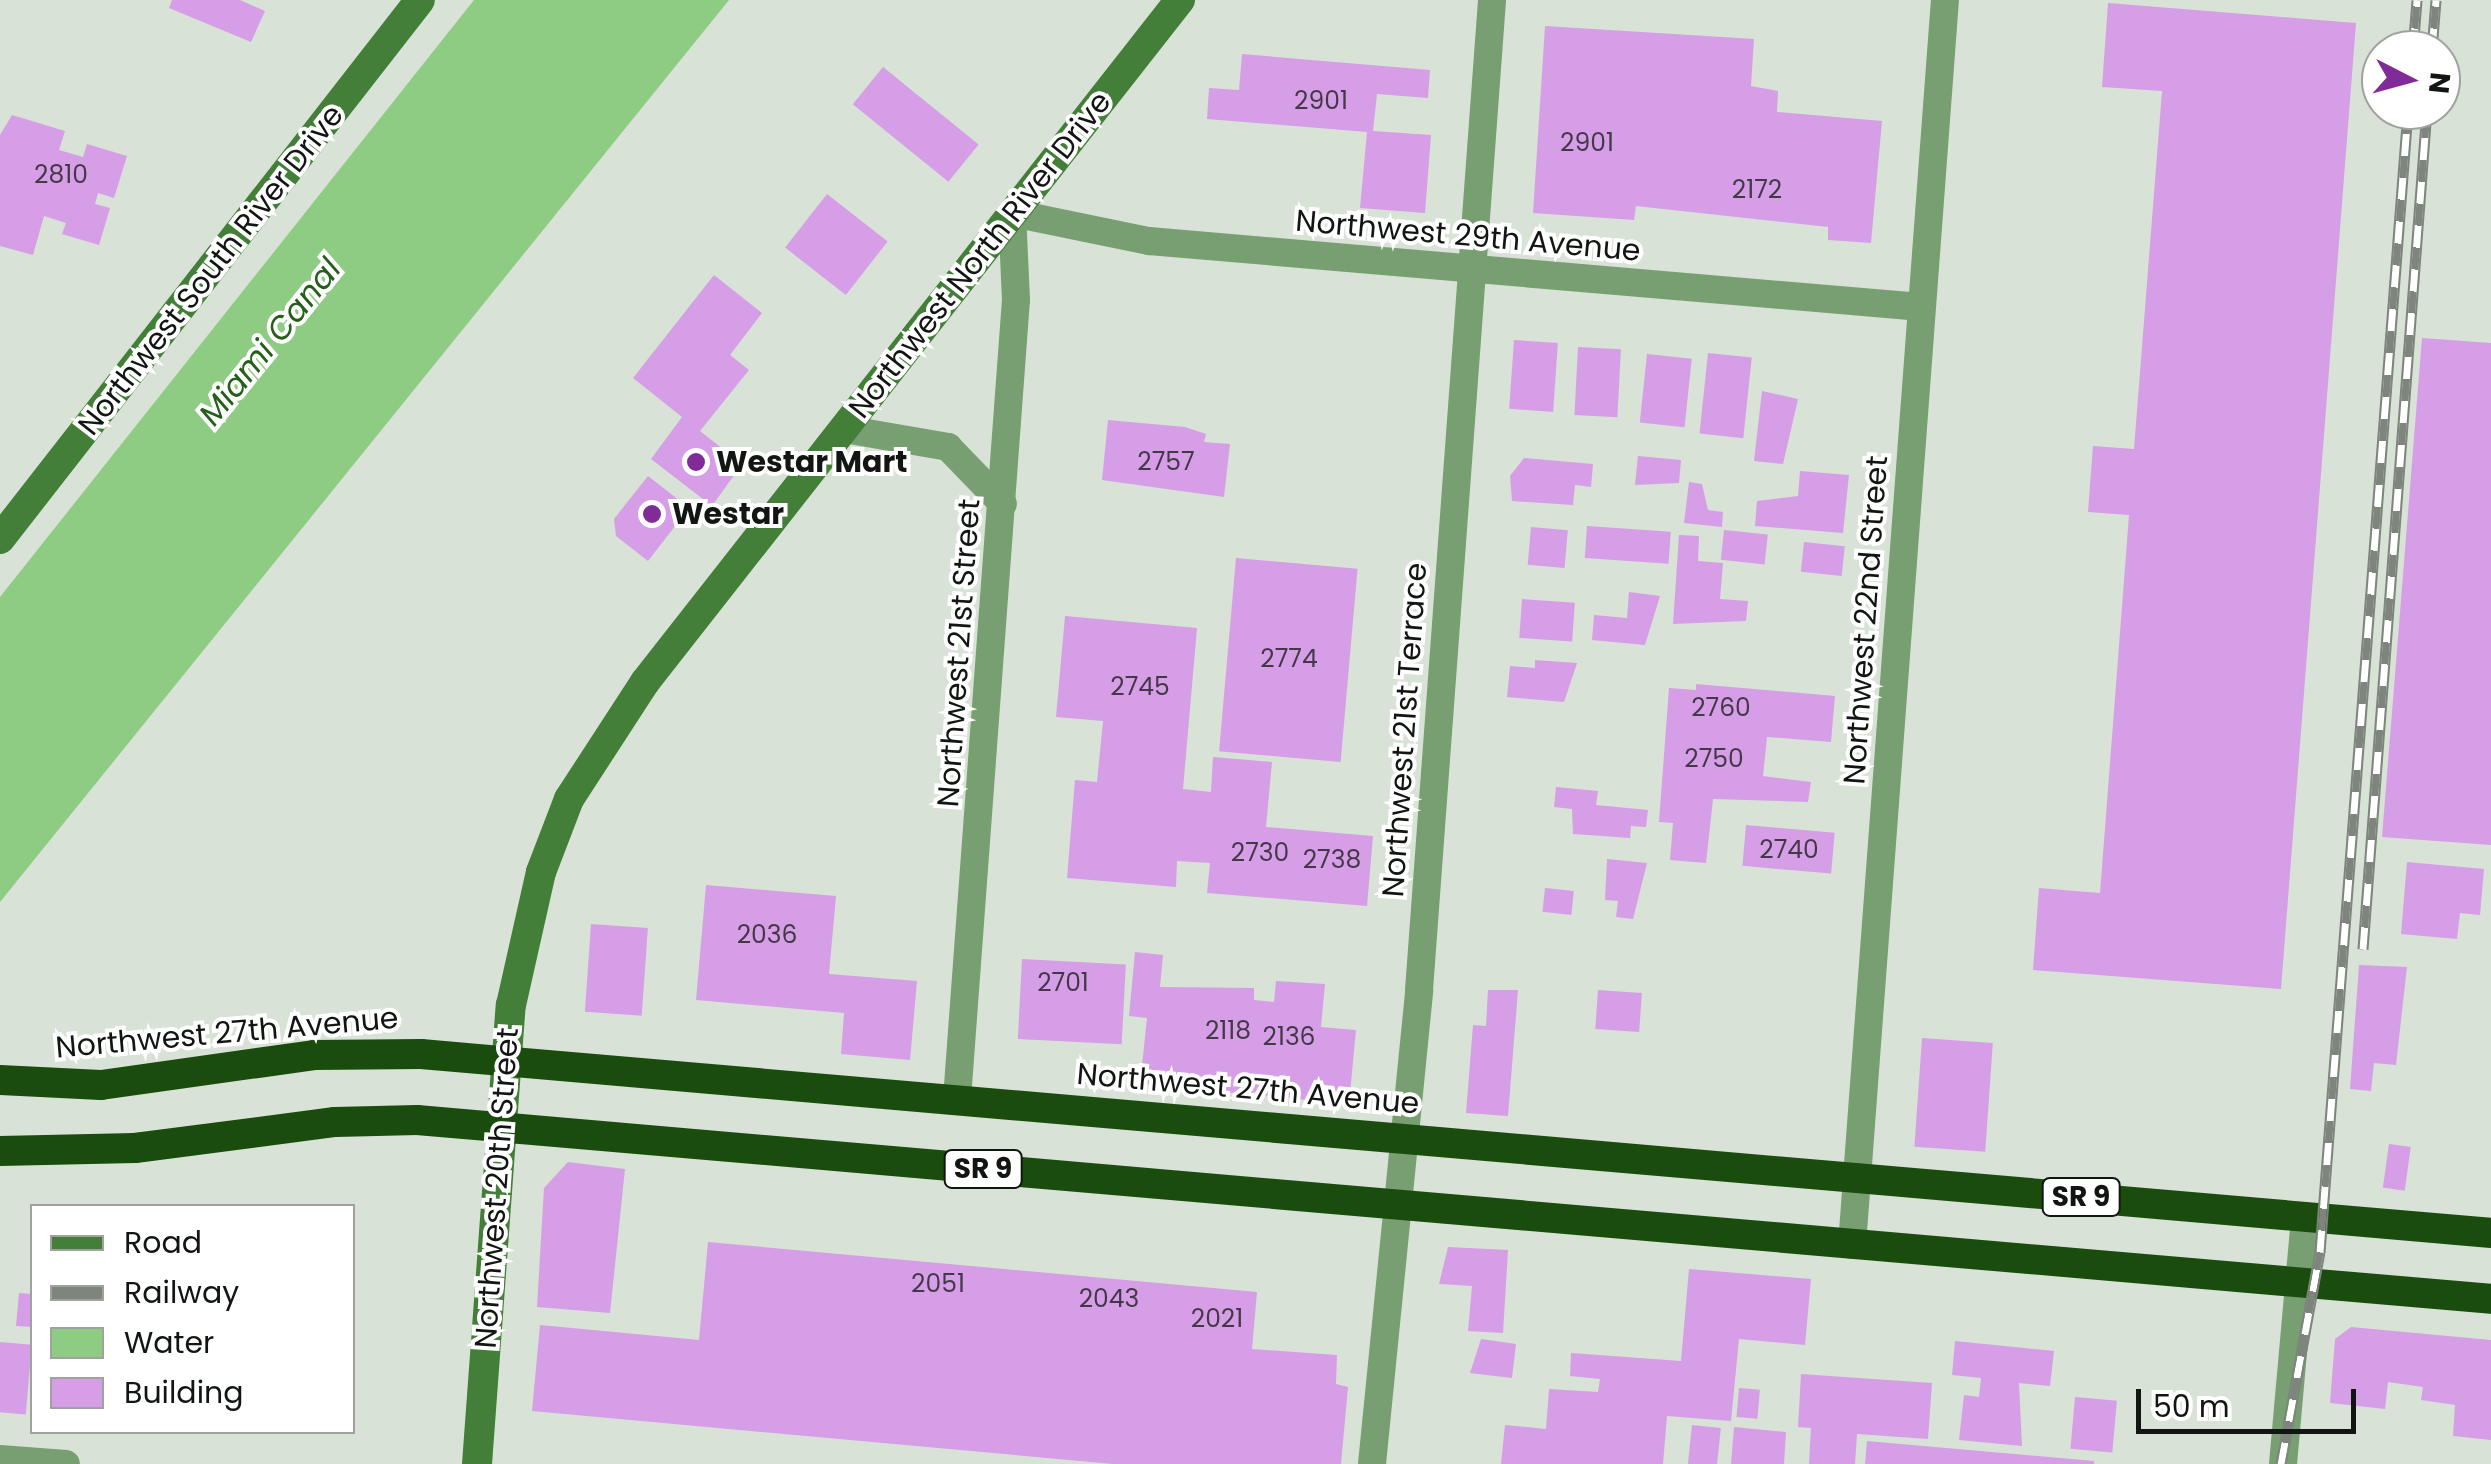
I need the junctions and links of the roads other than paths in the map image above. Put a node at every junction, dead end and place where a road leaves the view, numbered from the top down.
1 (420, 0) edge
2 (1180, 0) edge
3 (1492, 0) edge
4 (1945, 0) edge
5 (1012, 213) junction
6 (1473, 270) junction
7 (1921, 307) junction
8 (844, 430) junction
9 (1003, 504) junction
10 (0, 539) edge
11 (530, 913) joint
12 (506, 1060) junction
13 (0, 1080) edge
14 (957, 1098) junction
15 (501, 1127) junction
16 (1404, 1138) junction
17 (0, 1152) edge
18 (1857, 1178) junction
19 (1393, 1204) junction
20 (2305, 1218) junction
21 (2491, 1234) edge
22 (1852, 1245) junction
23 (2300, 1285) junction
24 (2491, 1299) edge
25 (0, 1458) edge
26 (66, 1464) edge
27 (477, 1464) edge
28 (1372, 1464) edge
29 (2283, 1464) edge

1 - 10 main road, Northwest South River Drive
2 - 5 main road, Northwest North River Drive
3 - 6 street, Northwest 21st Terrace
4 - 7 street, Northwest 22nd Street
5 - 6 street, Northwest 29th Avenue
5 - 8 main road, Northwest North River Drive
5 - 9 street, Northwest 21st Street
6 - 7 street, Northwest 29th Avenue
6 - 16 street, Northwest 21st Terrace
7 - 18 street, Northwest 22nd Street
8 - 9 street
8 - 11 main road, Northwest North River Drive
9 - 14 street, Northwest 21st Street
11 - 12 main road, Northwest 20th Street
12 - 13 highway, Northwest 27th Avenue / SR 9
12 - 14 highway, Northwest 27th Avenue / SR 9
12 - 15 main road, Northwest 20th Street
14 - 16 highway, Northwest 27th Avenue / SR 9
15 - 17 highway, SR 9
15 - 19 highway, SR 9
15 - 27 main road, Northwest 20th Street
16 - 18 highway, Northwest 27th Avenue / SR 9
16 - 19 street, Northwest 21st Terrace
18 - 20 highway, Northwest 27th Avenue / SR 9
18 - 22 street, Northwest 22nd Street
19 - 22 highway, SR 9
19 - 28 street, Northwest 21st Terrace
20 - 21 highway, Northwest 27th Avenue / SR 9
20 - 23 street
22 - 23 highway, SR 9
23 - 24 highway, SR 9
23 - 29 street
25 - 26 street

